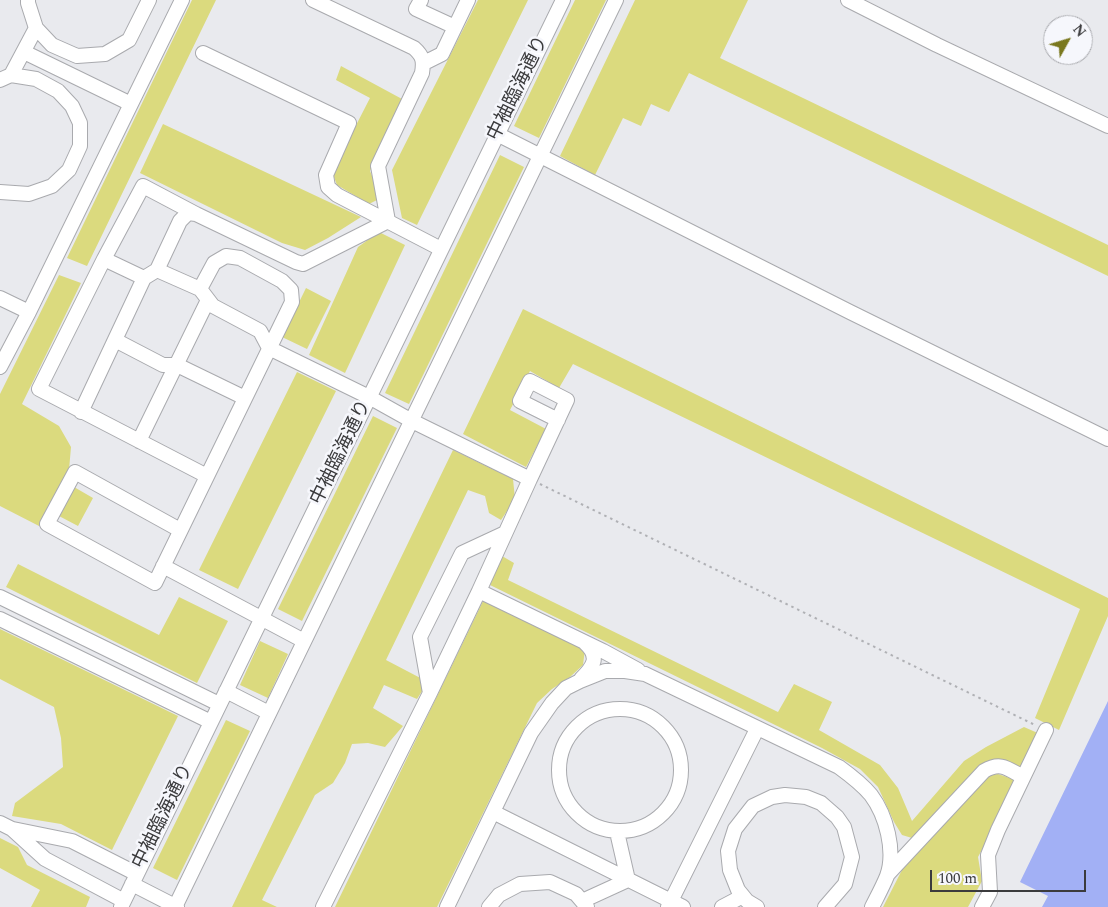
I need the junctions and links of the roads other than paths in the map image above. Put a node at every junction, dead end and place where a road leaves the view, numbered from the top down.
1 (28, 0) edge
2 (149, 0) edge
3 (182, 0) edge
4 (313, 0) edge
5 (420, 0) edge
6 (467, 0) edge
7 (563, 0) edge
8 (616, 0) edge
9 (848, 0) edge
10 (455, 27) junction
11 (36, 28) junction
12 (24, 52) junction
13 (203, 53) dead end
14 (424, 63) junction
15 (6, 77) edge
16 (132, 104) junction
17 (1108, 126) edge
18 (498, 134) junction
19 (540, 156) junction
20 (0, 192) edge
21 (196, 214) junction
22 (388, 222) junction
23 (442, 249) junction
24 (104, 259) junction
25 (157, 270) junction
26 (144, 278) junction
27 (204, 295) junction
28 (0, 298) edge
29 (29, 312) junction
30 (115, 340) junction
31 (269, 348) junction
32 (176, 365) junction
33 (0, 367) edge
34 (369, 397) junction
35 (245, 398) junction
36 (81, 412) junction
37 (558, 420) dead end
38 (412, 421) junction
39 (1108, 439) edge
40 (139, 442) junction
41 (207, 476) junction
42 (530, 479) junction
43 (180, 530) junction
44 (505, 533) junction
45 (163, 566) junction
46 (479, 590) junction
47 (0, 597) edge
48 (0, 619) edge
49 (261, 619) junction
50 (304, 641) junction
51 (582, 641) junction
52 (645, 674) junction
53 (580, 681) junction
54 (226, 690) junction
55 (430, 693) junction
56 (220, 704) junction
57 (269, 713) junction
58 (211, 722) junction
59 (757, 729) junction
60 (1046, 730) road end
61 (1023, 777) junction
62 (493, 812) junction
63 (6, 826) edge
64 (887, 830) junction
65 (617, 832) junction
66 (920, 840) junction
67 (888, 874) junction
68 (134, 879) junction
69 (628, 880) junction
70 (744, 896) junction
71 (122, 904) edge
72 (585, 904) edge
73 (674, 905) edge
74 (176, 907) edge
75 (323, 907) edge
76 (447, 907) edge
77 (489, 907) edge
78 (722, 907) edge
79 (756, 907) edge
80 (825, 907) edge
81 (872, 907) edge
82 (982, 907) edge

1 - 11 street
2 - 11 street
3 - 16 street
4 - 14 street
5 - 10 street
6 - 10 street
7 - 18 street, 中袖臨海通り
8 - 19 street
9 - 17 street
10 - 14 street
11 - 12 street
12 - 15 street
12 - 16 street
13 - 22 street
14 - 22 street
15 - 20 street
16 - 29 street
18 - 19 street
18 - 23 street, 中袖臨海通り
19 - 38 street
19 - 39 street
21 - 22 street
21 - 24 street
21 - 25 street
22 - 23 street
23 - 34 street, 中袖臨海通り
24 - 26 street
24 - 36 street
25 - 26 street
25 - 27 street
26 - 30 street
27 - 31 street
27 - 31 street
27 - 32 street
28 - 29 street
29 - 33 street
30 - 32 street
30 - 36 street
31 - 34 street
31 - 35 street
32 - 35 street
32 - 40 street
34 - 38 street
34 - 49 street, 中袖臨海通り
35 - 41 street
36 - 40 street
37 - 42 street
38 - 42 street
38 - 50 street
40 - 41 street
41 - 43 street
42 - 44 street
43 - 45 street
43 - 45 street
44 - 46 street
44 - 55 street
45 - 49 street
46 - 51 street
46 - 55 street
47 - 56 street
48 - 58 street
49 - 50 street
49 - 54 street, 中袖臨海通り
50 - 57 street
51 - 52 street
51 - 53 street
52 - 53 street
52 - 59 street
53 - 62 street
54 - 56 street, 中袖臨海通り
54 - 57 street
55 - 75 street
56 - 58 street, 中袖臨海通り
57 - 74 street
58 - 68 street, 中袖臨海通り
59 - 64 street
59 - 73 street
60 - 61 street
61 - 66 street
61 - 82 street
62 - 69 street
62 - 76 street
63 - 68 street
63 - 71 street
64 - 66 street
64 - 67 street
65 - 65 street
65 - 69 street
66 - 67 street
67 - 81 street
68 - 71 street, 中袖臨海通り
68 - 74 street
69 - 72 street
69 - 73 street
70 - 78 street
70 - 79 street
70 - 80 street
72 - 77 street

